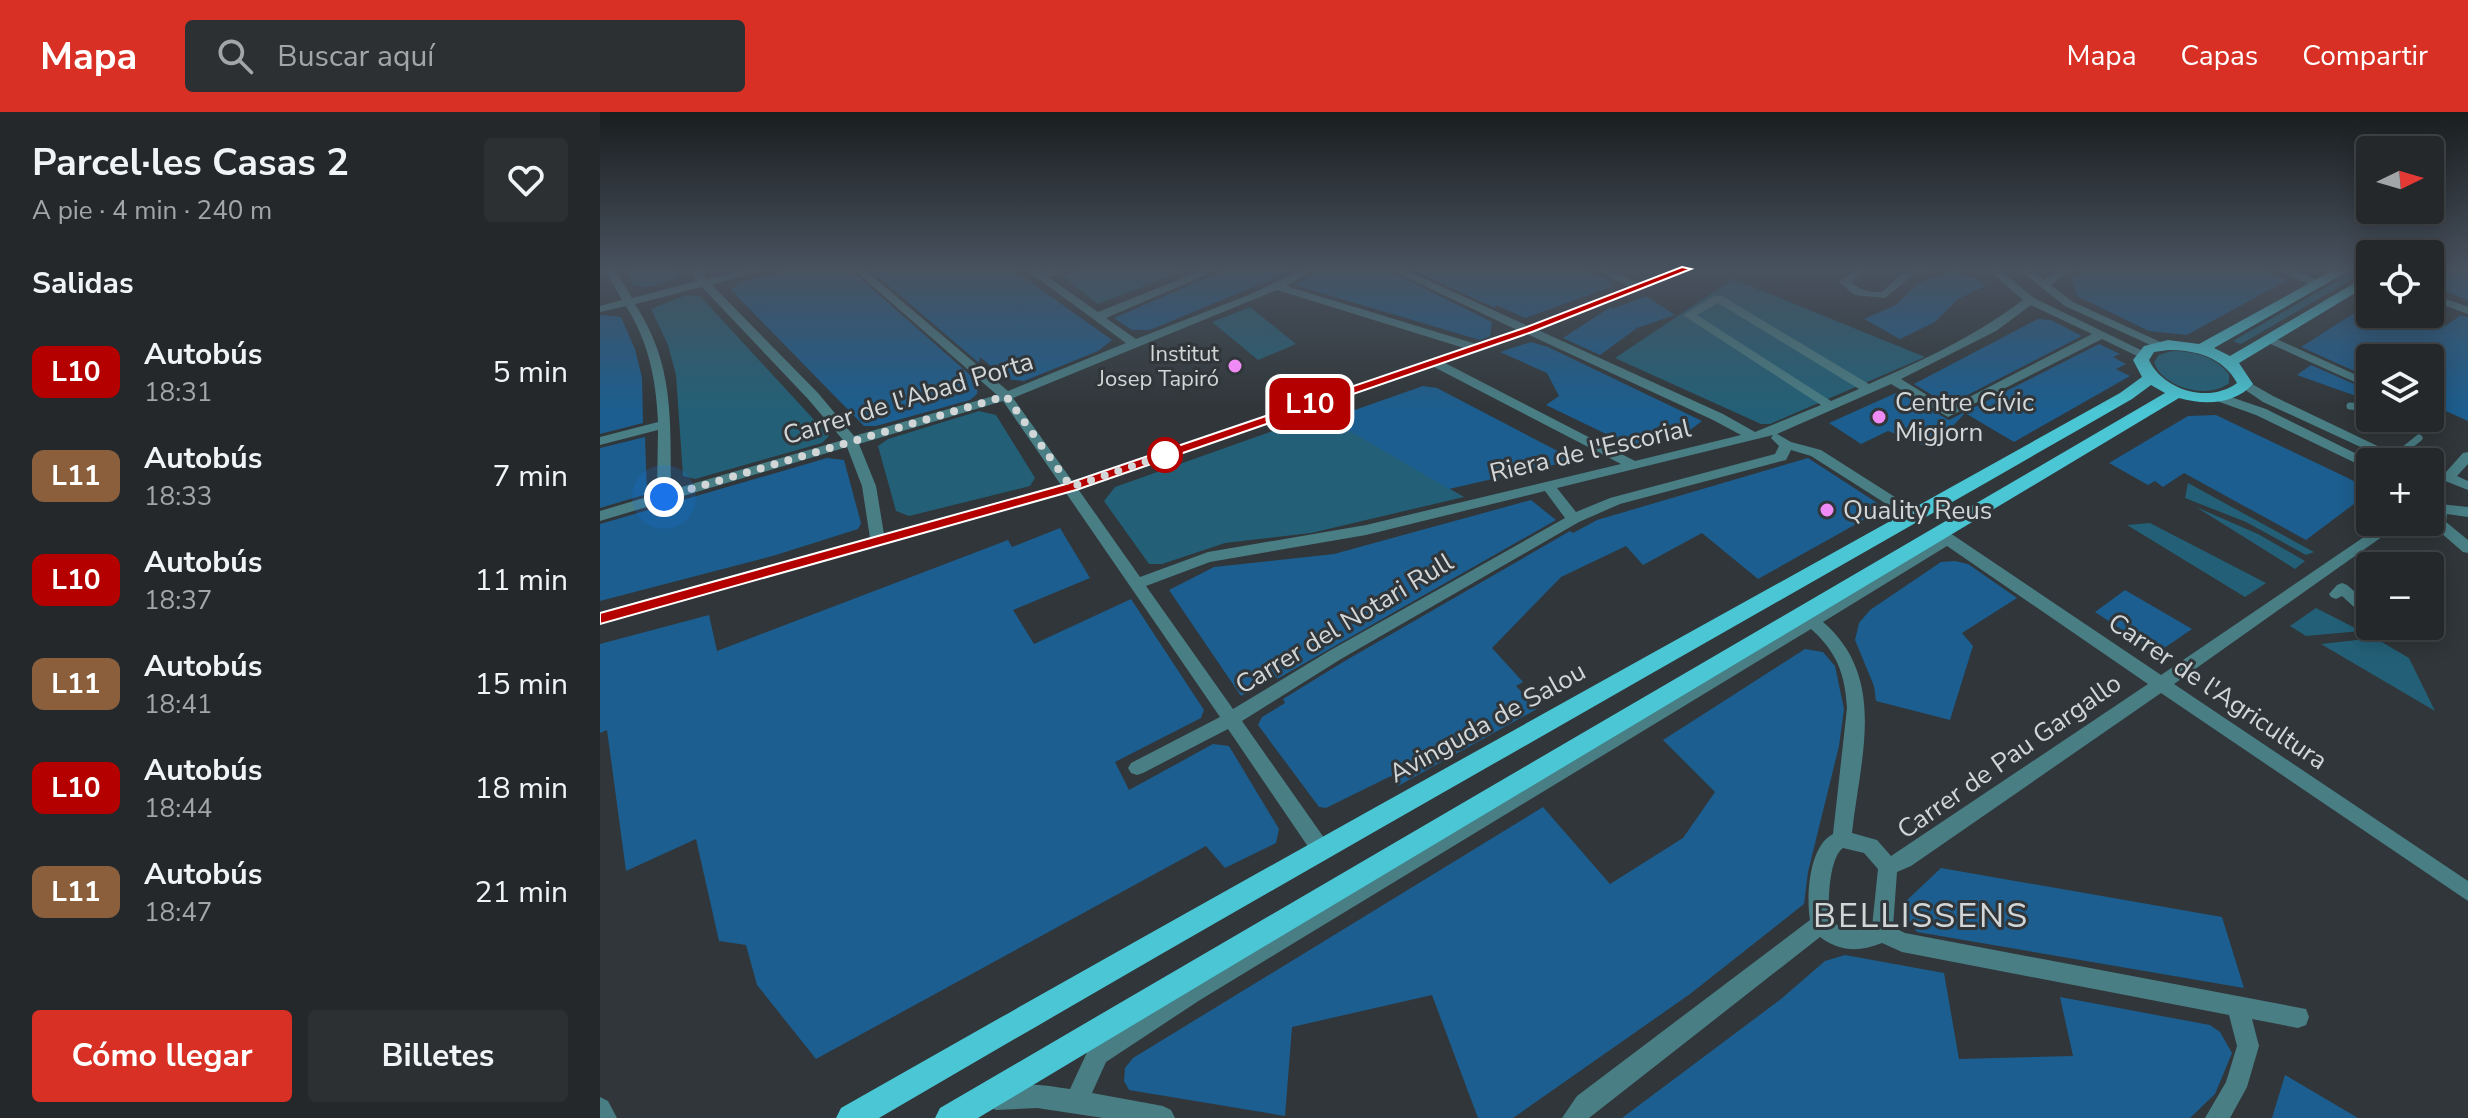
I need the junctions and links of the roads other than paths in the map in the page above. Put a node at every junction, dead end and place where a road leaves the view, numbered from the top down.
1 (636, 316) edge
2 (736, 316) edge
3 (913, 316) edge
4 (1203, 316) edge
5 (1372, 316) edge
6 (1497, 316) edge
7 (1564, 316) edge
8 (1690, 316) edge
9 (1748, 316) edge
10 (2009, 316) edge
11 (2064, 316) edge
12 (2096, 316) edge
13 (2260, 316) edge
14 (2307, 316) edge
15 (1097, 317) edge
16 (1528, 330) junction
17 (2102, 334) junction
18 (2268, 339) junction
19 (1135, 344) junction
20 (2161, 345) junction
21 (1476, 348) junction
22 (2201, 349) junction
23 (2143, 354) junction
24 (1434, 362) junction
25 (2230, 362) junction
26 (2152, 377) junction
27 (2356, 378) edge
28 (1892, 379) junction
29 (2245, 384) junction
30 (1868, 389) junction
31 (2179, 391) junction
32 (1006, 396) junction
33 (2219, 397) junction
34 (1831, 406) junction
35 (2350, 406) dead end
36 (2356, 407) edge
37 (1718, 417) junction
38 (662, 425) junction
39 (1771, 432) junction
40 (1752, 436) junction
41 (2419, 438) dead end
42 (600, 441) edge
43 (852, 442) junction
44 (1724, 443) junction
45 (1786, 445) junction
46 (2373, 448) edge
47 (2410, 448) edge
48 (2468, 456) edge
49 (2356, 459) edge
50 (1633, 465) junction
51 (2444, 474) edge
52 (2450, 476) junction
53 (2468, 485) edge
54 (1548, 486) junction
55 (1071, 487) junction
56 (664, 497) junction
57 (2444, 509) edge
58 (2468, 512) edge
59 (600, 516) edge
60 (1915, 516) junction
61 (1574, 519) junction
62 (2444, 528) edge
63 (1943, 536) junction
64 (2375, 536) edge
65 (878, 541) junction
66 (2468, 548) edge
67 (1138, 583) junction
68 (600, 618) edge
69 (1813, 622) junction
70 (2160, 683) junction
71 (1230, 720) junction
72 (1137, 768) dead end
73 (1842, 839) junction
74 (1320, 848) junction
75 (1888, 867) junction
76 (2468, 892) edge
77 (1821, 924) junction
78 (1882, 932) junction
79 (2238, 1008) junction
80 (2298, 1017) dead end
81 (982, 1099) junction
82 (1076, 1103) junction
83 (600, 1109) edge
84 (1100, 1113) edge
85 (605, 1118) edge
86 (851, 1118) edge
87 (950, 1118) edge
88 (1163, 1118) edge
89 (1574, 1118) edge
90 (2217, 1118) edge

1 - 38 street
2 - 43 street
3 - 32 street
4 - 19 street, Carrer de l'Abad Porta
5 - 21 street
6 - 16 street
7 - 16 street
8 - 34 street
9 - 30 street
10 - 28 street, Riera de l'Escorial
11 - 17 street
12 - 20 street
13 - 22 main road
14 - 18 main road
15 - 19 street
16 - 21 street
16 - 37 street
17 - 23 street
17 - 28 street
18 - 25 main road
18 - 27 lane
19 - 32 street, Carrer de l'Abad Porta
20 - 22 main road
20 - 23 main road
21 - 24 street
22 - 25 main road
23 - 26 main road
24 - 50 street
24 - 55 street
25 - 29 main road
26 - 31 main road
26 - 60 main road, Avinguda de Salou
28 - 30 street, Riera de l'Escorial
29 - 33 main road
29 - 46 street
30 - 34 street, Riera de l'Escorial
31 - 33 main road
31 - 63 main road
32 - 43 street, Carrer de l'Abad Porta
32 - 55 street
33 - 49 street
34 - 39 street, Riera de l'Escorial
35 - 36 lane
37 - 40 street
37 - 44 street
38 - 42 street
38 - 56 street
39 - 40 street, Riera de l'Escorial
39 - 45 street
40 - 44 street, Riera de l'Escorial
41 - 47 lane
43 - 56 street, Carrer de l'Abad Porta
43 - 65 street
44 - 50 street, Riera de l'Escorial
45 - 60 street
45 - 61 street, Carrer del Notari Rull
48 - 52 street
50 - 54 street, Riera de l'Escorial
51 - 52 street
52 - 53 street
54 - 61 street
54 - 67 street, Riera de l'Escorial
55 - 65 street
55 - 67 street
56 - 59 street, Carrer de l'Abad Porta
57 - 58 street
60 - 74 main road, Avinguda de Salou
61 - 71 street, Carrer del Notari Rull
62 - 66 street
63 - 69 street
63 - 70 street, Carrer de l'Agricultura
63 - 81 main road
64 - 70 street, Carrer de Pau Gargallo
65 - 68 street
67 - 71 street
69 - 73 street
69 - 82 street
70 - 75 street, Carrer de Pau Gargallo
70 - 76 street, Carrer de l'Agricultura
71 - 72 street, Carrer del Notari Rull
71 - 74 street
73 - 75 street
73 - 77 street
74 - 86 main road, Avinguda de Salou
75 - 78 street
77 - 78 street
77 - 89 street
78 - 79 street
79 - 80 street
79 - 90 street
81 - 82 street
81 - 87 main road
82 - 84 street
83 - 85 street
84 - 88 street

